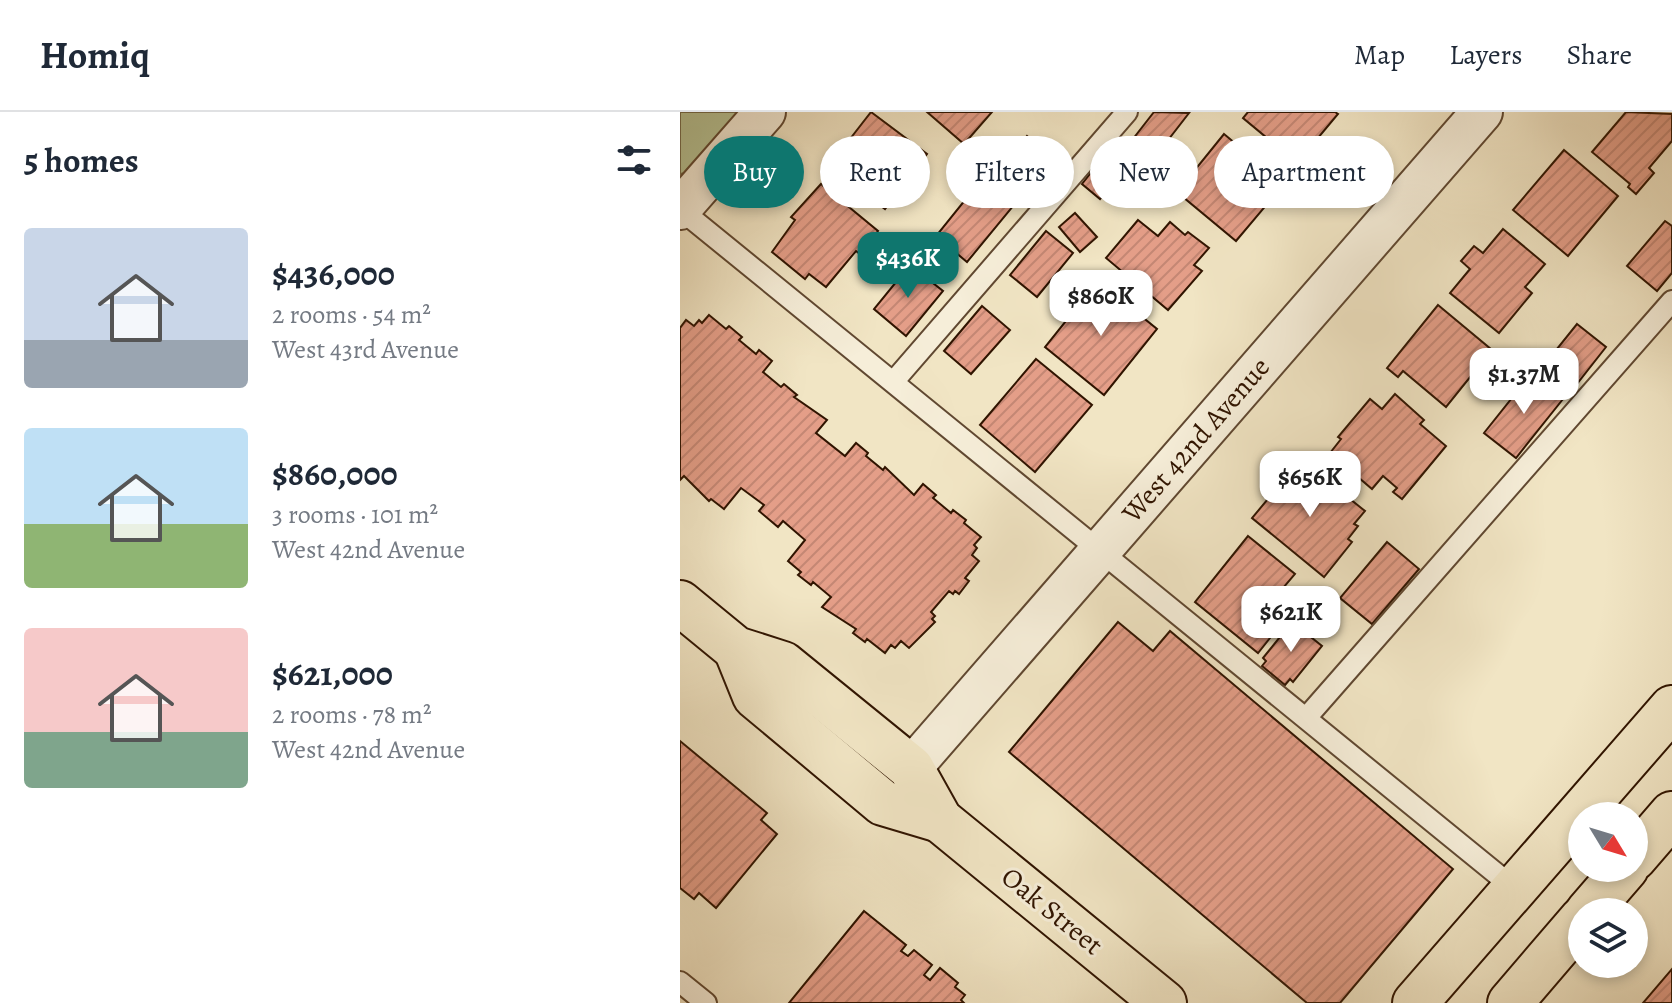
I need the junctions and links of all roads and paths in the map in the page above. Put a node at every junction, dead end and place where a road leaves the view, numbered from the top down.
1 (765, 112) edge
2 (1127, 112) edge
3 (1482, 112) edge
4 (680, 209) edge
5 (1672, 301) edge
6 (894, 381) junction
7 (1100, 551) junction
8 (680, 603) edge
9 (736, 649) junction
10 (1672, 708) edge
11 (1306, 718) junction
12 (911, 768) junction
13 (1672, 814) edge
14 (940, 820) junction
15 (1648, 842) edge
16 (1614, 882) edge
17 (1514, 888) junction
18 (1600, 898) edge
19 (1568, 935) edge
20 (680, 982) edge
21 (706, 1003) edge
22 (1164, 1003) edge
23 (1415, 1003) edge
24 (1510, 1003) edge

1 - 4 street
2 - 6 lane
3 - 7 street, West 42nd Avenue
4 - 6 lane
5 - 11 lane
6 - 7 lane
7 - 11 lane
7 - 12 street, West 42nd Avenue
8 - 9 main road, Oak Street
9 - 12 main road, Oak Street
9 - 14 main road, Oak Street
10 - 17 main road
11 - 17 lane
12 - 14 main road, Oak Street
13 - 15 main road
14 - 22 main road, Oak Street
16 - 18 main road
17 - 23 main road
19 - 24 main road
20 - 21 lane

